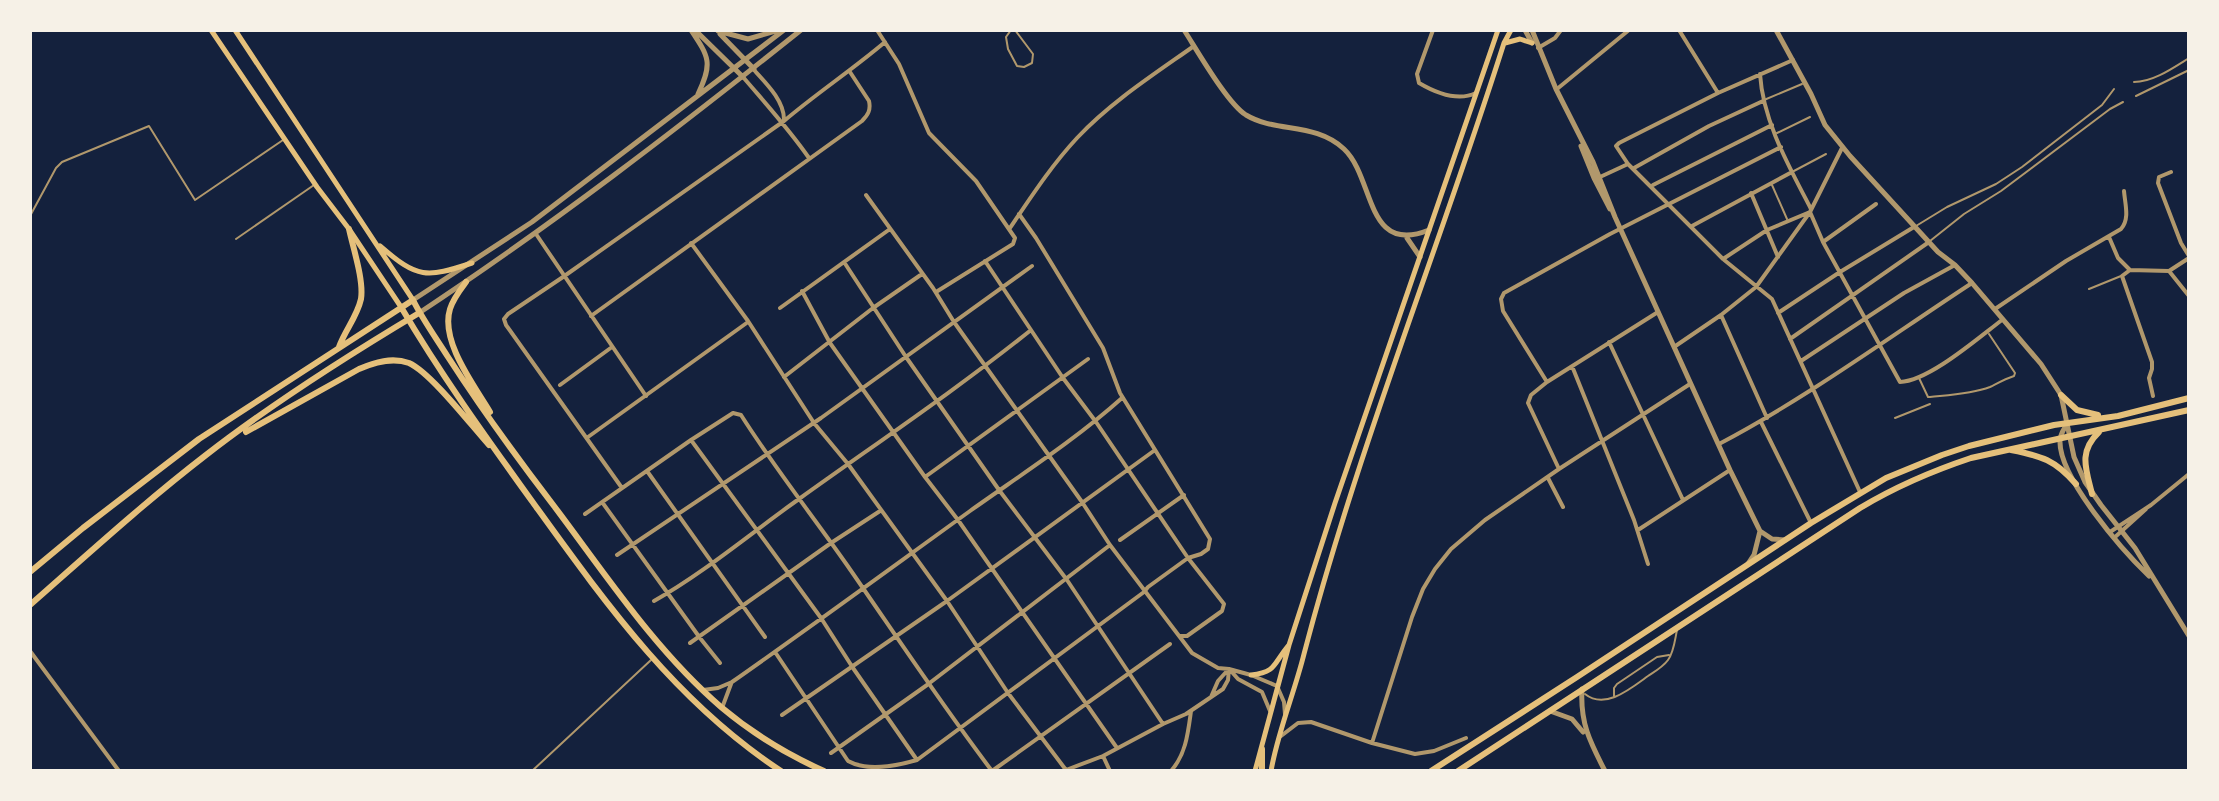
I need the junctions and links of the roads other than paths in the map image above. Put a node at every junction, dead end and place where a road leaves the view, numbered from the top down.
1 (211, 30) edge
2 (235, 30) edge
3 (693, 30) edge
4 (717, 30) edge
5 (747, 30) edge
6 (781, 30) edge
7 (801, 30) edge
8 (877, 30) edge
9 (1013, 30) edge
10 (1184, 30) edge
11 (1433, 30) edge
12 (1498, 30) edge
13 (1511, 30) edge
14 (1525, 30) edge
15 (1532, 30) edge
16 (1561, 30) edge
17 (1629, 30) edge
18 (1679, 30) edge
19 (1776, 30) edge
20 (748, 39) junction
21 (885, 42) junction
22 (1504, 43) junction
23 (1532, 43) junction
24 (1194, 46) junction
25 (1538, 48) junction
26 (2189, 58) edge
27 (745, 59) junction
28 (1793, 60) junction
29 (734, 67) junction
30 (754, 69) junction
31 (2189, 70) edge
32 (850, 72) junction
33 (1760, 74) junction
34 (743, 77) junction
35 (2134, 82) dead end
36 (1805, 83) junction
37 (1556, 89) junction
38 (2114, 89) dead end
39 (1476, 93) junction
40 (1718, 93) junction
41 (2136, 96) dead end
42 (697, 97) junction
43 (1763, 101) junction
44 (2123, 102) dead end
45 (1810, 117) dead end
46 (784, 121) junction
47 (1772, 125) junction
48 (1776, 134) junction
49 (1579, 138) junction
50 (285, 139) junction
51 (1781, 147) junction
52 (1843, 147) junction
53 (1826, 154) dead end
54 (1850, 156) junction
55 (809, 158) junction
56 (1628, 164) junction
57 (1835, 165) junction
58 (1634, 168) junction
59 (1792, 172) junction
60 (2171, 172) dead end
61 (1600, 177) junction
62 (1771, 183) junction
63 (315, 184) junction
64 (1652, 186) junction
65 (2124, 191) dead end
66 (1751, 193) junction
67 (866, 195) dead end
68 (1670, 204) junction
69 (1876, 204) dead end
70 (1811, 211) junction
71 (1019, 214) junction
72 (30, 216) edge
73 (1615, 217) junction
74 (1788, 220) junction
75 (1692, 226) junction
76 (1914, 227) junction
77 (1009, 228) junction
78 (349, 229) junction
79 (890, 229) junction
80 (1620, 229) junction
81 (1429, 230) junction
82 (1767, 230) junction
83 (536, 234) junction
84 (1406, 237) junction
85 (2109, 237) junction
86 (236, 239) dead end
87 (373, 241) junction
88 (1823, 242) junction
89 (1929, 242) junction
90 (691, 243) junction
91 (1420, 257) junction
92 (1778, 257) junction
93 (2189, 257) edge
94 (1723, 259) junction
95 (985, 261) junction
96 (844, 262) junction
97 (472, 263) junction
98 (1955, 265) junction
99 (1032, 266) dead end
100 (2130, 270) junction
101 (2169, 271) junction
102 (1840, 272) junction
103 (922, 274) junction
104 (2122, 276) junction
105 (563, 277) junction
106 (466, 282) junction
107 (1972, 283) junction
108 (1002, 287) junction
109 (1756, 287) junction
110 (2089, 289) dead end
111 (802, 291) junction
112 (936, 292) junction
113 (1853, 296) junction
114 (2189, 296) edge
115 (413, 300) junction
116 (401, 307) junction
117 (780, 308) dead end
118 (873, 308) junction
119 (1994, 310) junction
120 (1658, 312) junction
121 (419, 313) junction
122 (1778, 313) junction
123 (1721, 315) junction
124 (591, 316) junction
125 (408, 319) junction
126 (1865, 319) junction
127 (2002, 320) junction
128 (748, 321) junction
129 (954, 322) junction
130 (1031, 330) junction
131 (1987, 332) junction
132 (1790, 339) junction
133 (1609, 342) junction
134 (830, 343) junction
135 (1879, 345) junction
136 (612, 347) junction
137 (1674, 347) junction
138 (339, 348) junction
139 (906, 357) junction
140 (1088, 359) dead end
141 (1801, 361) junction
142 (1572, 366) junction
143 (985, 367) junction
144 (784, 377) junction
145 (1919, 377) junction
146 (1063, 378) junction
147 (1547, 382) junction
148 (1690, 384) junction
149 (560, 385) dead end
150 (862, 389) junction
151 (1814, 389) junction
152 (2061, 395) junction
153 (646, 396) junction
154 (2153, 396) dead end
155 (1123, 397) junction
156 (2189, 398) edge
157 (938, 402) junction
158 (1930, 404) dead end
159 (2189, 410) edge
160 (1018, 411) junction
161 (1644, 414) junction
162 (2118, 416) junction
163 (1767, 418) junction
164 (1895, 418) dead end
165 (1096, 422) junction
166 (1761, 422) junction
167 (814, 423) junction
168 (2068, 423) junction
169 (2100, 430) junction
170 (893, 433) junction
171 (588, 437) junction
172 (2070, 437) junction
173 (2060, 438) junction
174 (691, 440) junction
175 (1601, 442) junction
176 (1719, 444) junction
177 (969, 446) junction
178 (218, 447) junction
179 (1155, 449) junction
180 (2008, 450) junction
181 (766, 454) junction
182 (516, 456) junction
183 (1050, 457) junction
184 (505, 463) junction
185 (848, 464) junction
186 (1559, 469) junction
187 (1128, 470) junction
188 (1730, 470) junction
189 (647, 471) junction
190 (2189, 474) edge
191 (925, 477) junction
192 (1548, 478) junction
193 (2076, 484) junction
194 (724, 485) junction
195 (622, 488) junction
196 (999, 490) junction
197 (1860, 492) junction
198 (2092, 494) junction
199 (1184, 495) junction
200 (798, 500) junction
201 (1683, 500) junction
202 (602, 502) junction
203 (1082, 502) junction
204 (2151, 505) junction
205 (1563, 507) dead end
206 (880, 511) junction
207 (585, 514) dead end
208 (678, 514) junction
209 (1157, 514) junction
210 (958, 520) junction
211 (1811, 523) junction
212 (2117, 526) junction
213 (756, 529) junction
214 (1637, 530) junction
215 (1760, 531) junction
216 (2110, 532) junction
217 (2122, 532) junction
218 (1035, 536) junction
219 (2114, 538) junction
220 (1120, 540) dead end
221 (1786, 540) junction
222 (831, 543) junction
223 (632, 544) junction
224 (1110, 545) junction
225 (912, 554) junction
226 (617, 555) dead end
227 (1188, 558) junction
228 (712, 563) junction
229 (1648, 564) dead end
230 (1747, 565) junction
231 (990, 567) junction
232 (30, 572) edge
233 (788, 574) junction
234 (1067, 580) junction
235 (2153, 580) junction
236 (864, 590) junction
237 (1144, 592) junction
238 (667, 594) junction
239 (654, 601) dead end
240 (947, 601) junction
241 (31, 606) edge
242 (744, 606) junction
243 (1022, 612) junction
244 (821, 618) junction
245 (1097, 626) junction
246 (1678, 627) junction
247 (1178, 635) junction
248 (2189, 636) edge
249 (765, 637) dead end
250 (896, 637) junction
251 (700, 638) junction
252 (690, 643) dead end
253 (1170, 644) dead end
254 (1289, 645) junction
255 (977, 646) junction
256 (30, 651) edge
257 (775, 652) junction
258 (1671, 656) junction
259 (1055, 657) junction
260 (653, 658) junction
261 (720, 663) dead end
262 (853, 668) junction
263 (1229, 669) junction
264 (1130, 673) junction
265 (1251, 675) junction
266 (732, 682) junction
267 (927, 685) junction
268 (1277, 686) junction
269 (1582, 689) junction
270 (703, 690) junction
271 (1008, 693) junction
272 (1211, 697) junction
273 (1614, 697) junction
274 (808, 698) junction
275 (1087, 704) junction
276 (722, 708) junction
277 (1191, 711) junction
278 (1550, 711) junction
279 (885, 713) junction
280 (1270, 714) junction
281 (782, 715) dead end
282 (1285, 717) junction
283 (1163, 724) junction
284 (960, 729) junction
285 (1041, 737) junction
286 (1466, 738) dead end
287 (1278, 739) junction
288 (1372, 743) junction
289 (1591, 743) junction
290 (839, 747) junction
291 (1117, 748) junction
292 (1262, 749) junction
293 (831, 753) dead end
294 (1103, 756) junction
295 (917, 760) junction
296 (1065, 770) edge
297 (1603, 770) edge
298 (119, 771) edge
299 (532, 771) edge
300 (781, 771) edge
301 (824, 771) edge
302 (992, 771) edge
303 (1110, 771) edge
304 (1171, 771) edge
305 (1255, 771) edge
306 (1262, 771) edge
307 (1271, 771) edge
308 (1431, 771) edge
309 (1458, 771) edge

1 - 50 main road
2 - 87 main road
3 - 29 street
3 - 42 street
4 - 20 street
4 - 27 street
5 - 20 street
6 - 20 street
6 - 27 street
7 - 30 street
8 - 21 street
9 - 9 lane
10 - 24 street
11 - 39 street
12 - 39 main road
13 - 22 main road
14 - 23 street
15 - 25 street
16 - 25 street
17 - 37 street
18 - 40 street
19 - 28 street
21 - 32 street
21 - 77 street
22 - 23 main road
22 - 282 main road
23 - 25 street
24 - 71 street
24 - 84 street
25 - 37 street
26 - 35 lane
27 - 29 street
27 - 30 street
28 - 33 street
28 - 36 street
29 - 34 street
29 - 42 street
30 - 34 street
30 - 46 street
31 - 41 lane
32 - 46 street
32 - 55 street
33 - 40 street
33 - 43 street
34 - 46 street
34 - 83 street
36 - 43 lane
36 - 52 street
37 - 49 street
38 - 76 lane
39 - 81 main road
40 - 56 street
42 - 97 street
43 - 47 street
43 - 58 street
44 - 89 lane
45 - 48 lane
46 - 55 street
46 - 105 street
47 - 48 street
47 - 64 street
48 - 51 street
49 - 61 street
49 - 73 street
50 - 63 main road
50 - 72 lane
51 - 59 street
51 - 68 street
52 - 54 street
52 - 57 street
53 - 59 lane
54 - 57 street
54 - 76 street
55 - 90 street
56 - 58 street
56 - 61 street
57 - 70 street
58 - 64 street
59 - 62 street
59 - 70 street
60 - 93 street
61 - 73 street
62 - 66 street
62 - 74 lane
63 - 78 main road
63 - 86 lane
64 - 68 street
65 - 85 street
66 - 75 street
66 - 82 street
67 - 79 street
68 - 75 street
68 - 80 street
69 - 88 street
70 - 74 street
70 - 88 street
70 - 92 street
71 - 77 street
71 - 155 street
73 - 80 street
74 - 82 street
75 - 94 street
76 - 89 street
76 - 102 street
77 - 95 street
78 - 116 main road
78 - 138 main road
79 - 96 street
79 - 103 street
80 - 120 street
80 - 147 street
81 - 84 street
81 - 91 main road
82 - 92 street
82 - 94 street
83 - 105 street
83 - 106 street
84 - 91 street
85 - 100 street
85 - 119 street
87 - 97 main road
87 - 115 main road
88 - 102 street
89 - 98 street
89 - 113 street
90 - 124 street
90 - 128 street
91 - 254 main road
92 - 109 street
93 - 101 street
94 - 109 street
95 - 108 street
95 - 112 street
96 - 111 street
96 - 118 street
97 - 115 street
98 - 107 street
98 - 126 street
99 - 108 street
100 - 101 street
100 - 104 street
101 - 114 street
102 - 113 street
102 - 122 street
103 - 112 street
103 - 118 street
104 - 110 lane
104 - 154 street
105 - 124 street
105 - 171 street
106 - 121 street
106 - 182 main road
107 - 119 street
107 - 135 street
108 - 129 street
108 - 130 street
109 - 122 street
109 - 123 street
111 - 117 street
111 - 134 street
112 - 129 street
113 - 126 street
113 - 132 street
115 - 116 main road
115 - 121 main road
116 - 125 main road
116 - 138 main road
118 - 134 street
118 - 139 street
119 - 127 street
120 - 133 street
120 - 137 street
121 - 125 main road
121 - 182 main road
122 - 132 street
123 - 137 street
123 - 163 street
124 - 136 street
125 - 178 main road
125 - 184 main road
126 - 135 street
126 - 141 street
127 - 131 street
127 - 152 street
128 - 144 street
128 - 153 street
129 - 139 street
129 - 143 street
130 - 143 street
130 - 146 street
131 - 145 street
131 - 145 lane
132 - 141 street
133 - 142 street
133 - 161 street
134 - 144 street
134 - 150 street
135 - 145 street
135 - 151 street
136 - 149 street
136 - 153 street
137 - 148 street
138 - 232 main road
139 - 150 street
139 - 157 street
140 - 146 street
141 - 151 street
142 - 147 street
142 - 175 street
143 - 157 street
143 - 160 street
144 - 167 street
146 - 160 street
146 - 165 street
147 - 186 street
148 - 161 street
148 - 176 street
150 - 167 street
150 - 170 street
151 - 163 street
151 - 197 street
152 - 162 main road
152 - 168 street
153 - 171 street
155 - 165 street
155 - 179 street
156 - 162 main road
157 - 170 street
157 - 177 street
158 - 164 lane
159 - 169 main road
160 - 177 street
160 - 183 street
161 - 175 street
161 - 201 street
162 - 168 main road
163 - 166 street
165 - 183 street
165 - 187 street
166 - 176 street
166 - 211 street
167 - 181 street
167 - 185 street
168 - 172 street
168 - 173 street
168 - 197 main road
169 - 172 main road
169 - 198 main road
170 - 185 street
170 - 191 street
171 - 195 street
172 - 173 main road
172 - 198 street
173 - 180 main road
173 - 193 street
174 - 181 street
174 - 189 street
174 - 194 street
175 - 186 street
175 - 214 street
176 - 188 street
177 - 191 street
177 - 196 street
178 - 184 main road
178 - 241 main road
179 - 187 street
179 - 199 street
180 - 193 main road
180 - 246 main road
181 - 194 street
181 - 200 street
182 - 270 main road
183 - 196 street
183 - 203 street
184 - 260 main road
185 - 200 street
185 - 206 street
186 - 192 street
187 - 203 street
187 - 209 street
188 - 201 street
188 - 215 street
189 - 195 street
189 - 208 street
190 - 204 street
191 - 210 street
192 - 205 street
192 - 288 street
193 - 216 street
194 - 208 street
194 - 213 street
195 - 202 street
196 - 210 street
196 - 218 street
197 - 211 main road
198 - 212 street
199 - 209 street
199 - 227 street
200 - 213 street
200 - 222 street
201 - 214 street
202 - 207 street
202 - 223 street
203 - 218 street
203 - 224 street
204 - 212 street
204 - 217 street
206 - 222 street
206 - 225 street
208 - 223 street
208 - 228 street
209 - 220 street
209 - 227 street
210 - 225 street
210 - 231 street
211 - 221 main road
212 - 216 street
212 - 217 street
213 - 228 street
213 - 233 street
214 - 229 street
215 - 221 street
215 - 230 street
216 - 219 street
217 - 219 street
217 - 235 street
218 - 231 street
218 - 234 street
219 - 235 street
221 - 230 main road
222 - 233 street
222 - 236 street
223 - 226 street
223 - 238 street
224 - 234 street
224 - 237 street
225 - 236 street
225 - 240 street
227 - 237 street
227 - 247 street
228 - 238 street
228 - 242 street
230 - 308 main road
231 - 240 street
231 - 243 street
233 - 242 street
233 - 244 street
234 - 243 street
234 - 245 street
235 - 248 street
236 - 244 street
236 - 250 street
237 - 245 street
237 - 247 street
238 - 239 street
238 - 251 street
240 - 250 street
240 - 255 street
242 - 249 street
242 - 251 street
243 - 255 street
243 - 259 street
244 - 257 street
244 - 262 street
245 - 259 street
245 - 264 street
246 - 258 lane
246 - 269 main road
247 - 263 street
250 - 262 street
250 - 267 street
251 - 252 street
251 - 261 street
253 - 264 street
254 - 265 main road
254 - 268 main road
255 - 267 street
255 - 271 street
256 - 298 street
257 - 266 street
257 - 274 street
258 - 273 lane
258 - 273 lane
259 - 271 street
259 - 275 street
260 - 299 lane
260 - 300 main road
262 - 274 street
262 - 279 street
263 - 265 street
263 - 272 street
263 - 272 street
263 - 280 street
264 - 275 street
264 - 283 street
265 - 268 street
266 - 270 street
266 - 276 street
267 - 279 street
267 - 284 street
268 - 280 main road
268 - 282 street
269 - 273 lane
269 - 278 main road
269 - 289 street
270 - 276 main road
271 - 284 street
271 - 285 street
272 - 277 street
274 - 281 street
274 - 290 street
275 - 285 street
275 - 291 street
276 - 301 main road
277 - 283 street
277 - 304 street
278 - 289 street
278 - 309 main road
279 - 290 street
279 - 295 street
280 - 292 main road
282 - 287 main road
283 - 291 street
284 - 295 street
284 - 302 street
285 - 296 street
285 - 302 street
286 - 288 street
287 - 288 street
287 - 307 main road
289 - 297 street
290 - 293 street
290 - 295 street
291 - 294 street
292 - 305 main road
292 - 306 main road
294 - 296 street
294 - 303 street

